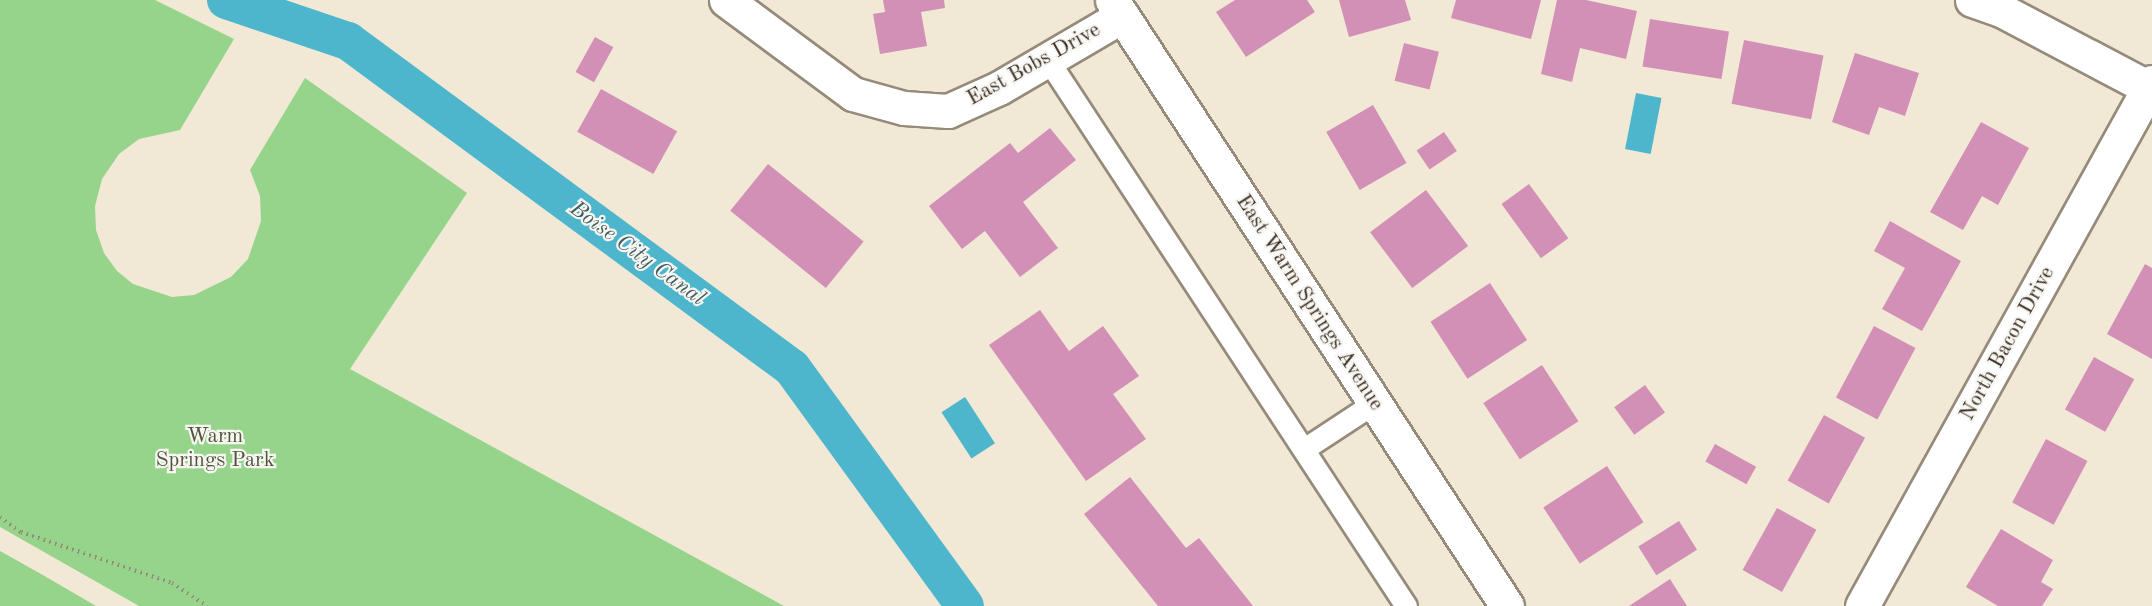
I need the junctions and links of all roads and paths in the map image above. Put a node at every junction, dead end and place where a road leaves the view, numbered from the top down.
1 (726, 0) edge
2 (1972, 0) edge
3 (1117, 8) edge
4 (1048, 60) junction
5 (2150, 85) edge
6 (1374, 403) junction
7 (1304, 449) junction
8 (0, 517) edge
9 (207, 606) edge
10 (1406, 606) edge
11 (1507, 606) edge
12 (1862, 606) edge

1 - 4 street, East Bobs Drive
2 - 5 street
3 - 4 street, East Bobs Drive
3 - 6 street, East Warm Springs Avenue
4 - 7 lane
5 - 12 street, North Bacon Drive
6 - 7 lane
6 - 11 street, East Warm Springs Avenue
7 - 10 lane
8 - 9 path

